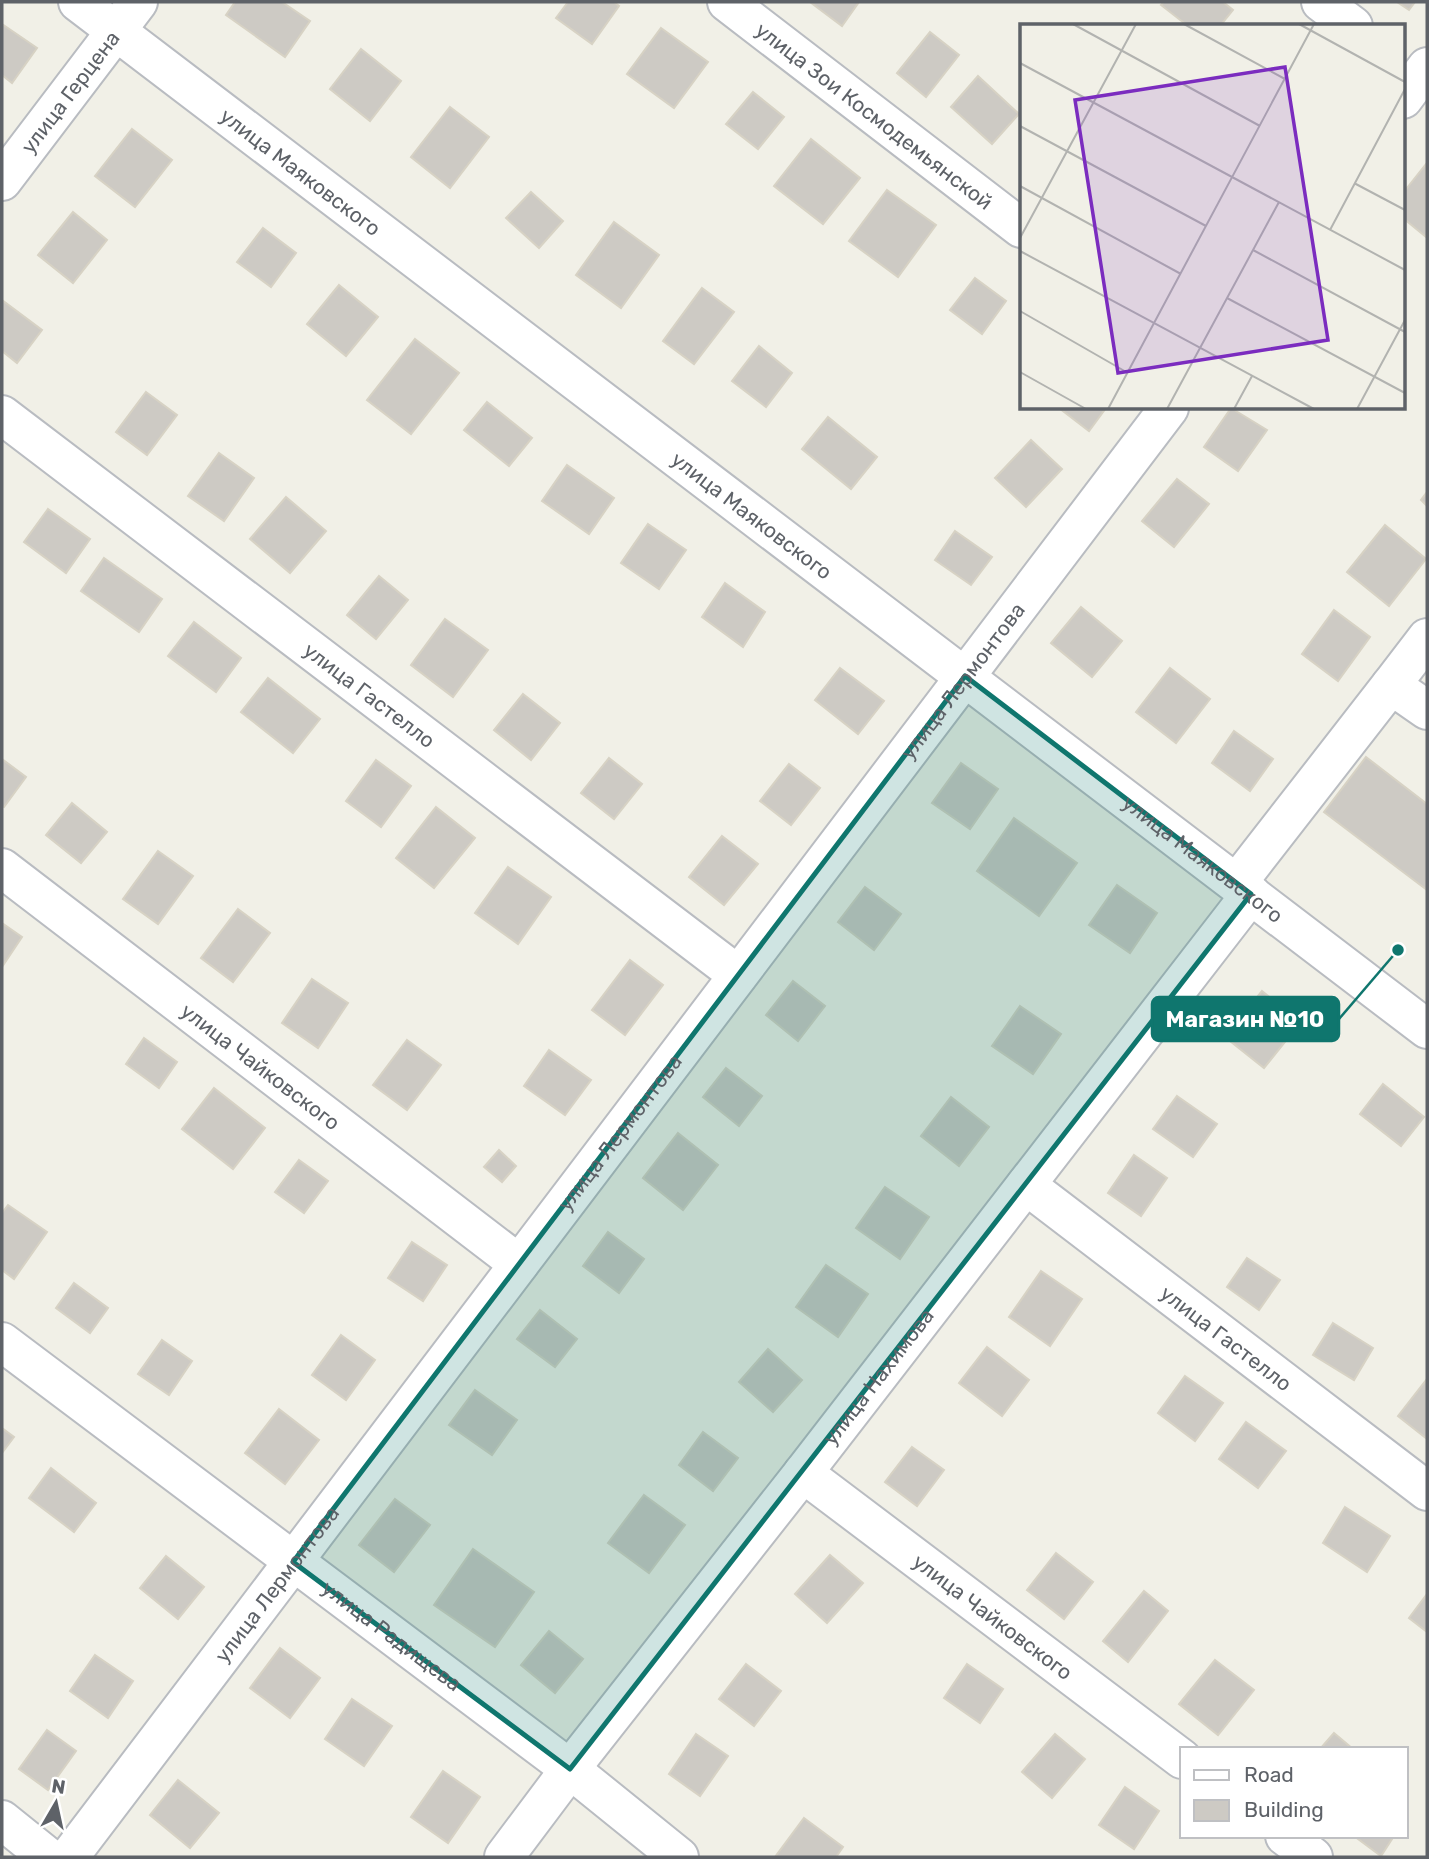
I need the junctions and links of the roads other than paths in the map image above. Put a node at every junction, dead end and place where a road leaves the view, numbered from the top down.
1 (78, 2) edge
2 (727, 2) edge
3 (1321, 2) edge
4 (127, 16) edge
5 (1350, 24) edge
6 (2, 181) edge
7 (1020, 227) edge
8 (1166, 410) edge
9 (2, 415) edge
10 (1427, 638) edge
11 (965, 676) junction
12 (1391, 685) junction
13 (1427, 710) edge
14 (2, 868) edge
15 (1244, 888) junction
16 (738, 975) junction
17 (1427, 1029) edge
18 (1026, 1185) junction
19 (519, 1264) junction
20 (2, 1342) edge
21 (803, 1473) junction
22 (1427, 1491) edge
23 (293, 1562) junction
24 (1180, 1757) edge
25 (570, 1769) junction
26 (2, 1820) edge
27 (1288, 1838) edge
28 (48, 1857) edge
29 (69, 1857) edge
30 (505, 1857) edge
31 (679, 1857) edge
32 (1313, 1857) edge

1 - 4 street, улица Маяковского
2 - 7 street, улица Зои Космодемьянской
3 - 5 street
4 - 6 street, улица Герцена
4 - 11 street, улица Маяковского
8 - 11 street, улица Лермонтова
9 - 16 street, улица Гастелло
10 - 12 street, улица Нахимова
11 - 15 street, улица Маяковского
11 - 16 street, улица Лермонтова
12 - 13 street
12 - 15 street, улица Нахимова
14 - 19 street, улица Чайковского
15 - 17 street, улица Маяковского
15 - 18 street, улица Нахимова
16 - 19 street, улица Лермонтова
18 - 21 street, улица Нахимова
18 - 22 street, улица Гастелло
19 - 23 street, улица Лермонтова
20 - 23 street, улица Радищева
21 - 24 street, улица Чайковского
21 - 25 street, улица Нахимова
23 - 25 street, улица Радищева
23 - 29 street, улица Лермонтова
25 - 30 street, улица Нахимова
25 - 31 street, улица Радищева
26 - 28 street
27 - 32 street

